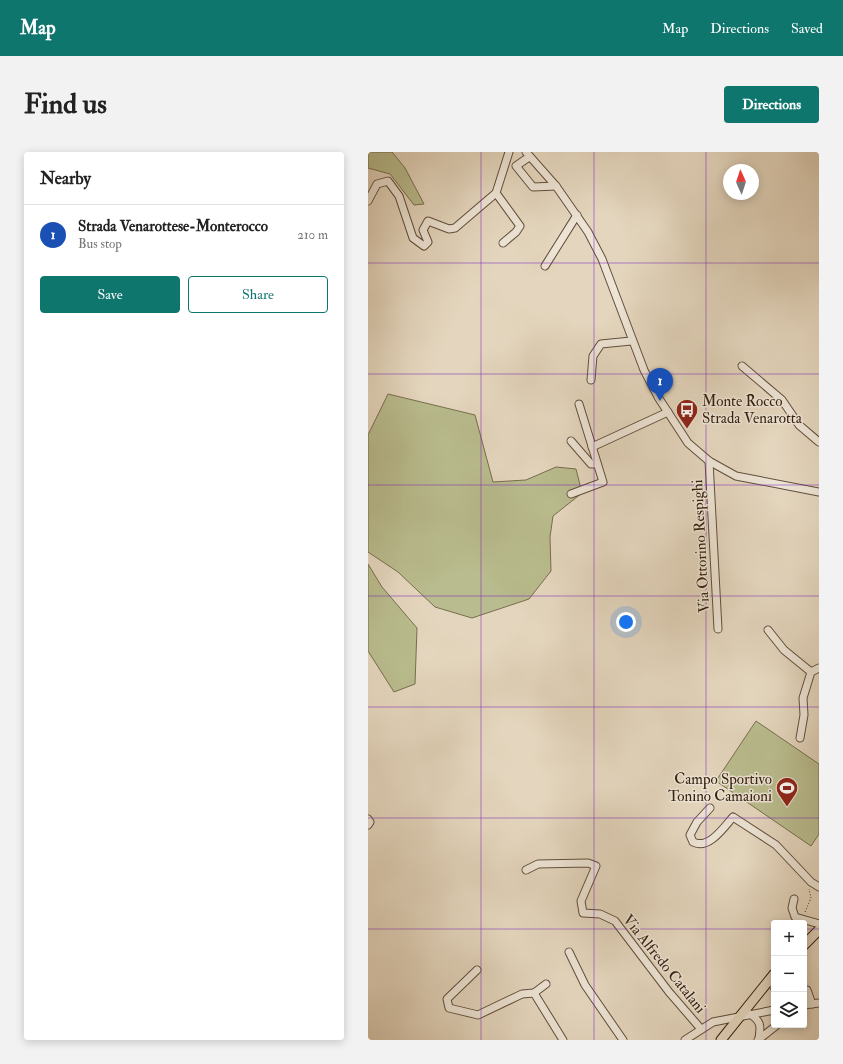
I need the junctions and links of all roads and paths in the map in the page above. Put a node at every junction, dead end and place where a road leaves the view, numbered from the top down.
1 (509, 152) edge
2 (527, 154) edge
3 (556, 186) junction
4 (496, 193) junction
5 (368, 202) edge
6 (577, 215) junction
7 (503, 243) dead end
8 (545, 266) dead end
9 (631, 341) junction
10 (742, 366) dead end
11 (591, 380) dead end
12 (579, 404) dead end
13 (668, 412) junction
14 (571, 441) dead end
15 (819, 442) edge
16 (592, 447) junction
17 (709, 461) junction
18 (597, 464) junction
19 (819, 492) edge
20 (571, 494) dead end
21 (718, 629) dead end
22 (768, 630) dead end
23 (819, 668) edge
24 (811, 672) junction
25 (800, 738) dead end
26 (710, 808) dead end
27 (368, 819) edge
28 (368, 825) edge
29 (526, 870) dead end
30 (811, 882) junction
31 (819, 887) edge
32 (794, 899) dead end
33 (795, 920) edge
34 (803, 920) edge
35 (807, 922) edge
36 (819, 924) edge
37 (819, 930) edge
38 (807, 942) edge
39 (568, 952) dead end
40 (477, 970) dead end
41 (771, 978) edge
42 (546, 984) dead end
43 (807, 990) edge
44 (534, 993) junction
45 (816, 1003) edge
46 (771, 1010) edge
47 (750, 1014) junction
48 (739, 1016) junction
49 (773, 1028) edge
50 (701, 1029) junction
51 (759, 1039) edge
52 (563, 1040) edge
53 (623, 1040) edge
54 (685, 1040) edge
55 (721, 1040) edge

1 - 4 street
2 - 3 street
2 - 3 street
3 - 6 street
4 - 5 street
4 - 7 street
6 - 8 street
6 - 9 street
9 - 11 street
9 - 13 street
10 - 15 street
12 - 16 street
13 - 16 street
13 - 17 street
14 - 18 street
16 - 18 street
17 - 19 street
17 - 21 street, Via Ottorino Respighi
18 - 20 street
22 - 24 street
23 - 24 street
24 - 25 street
26 - 30 street
27 - 28 street
29 - 50 street, Via Alfredo Catalani
30 - 31 street
30 - 34 path
32 - 33 street
35 - 36 street
37 - 38 main road
39 - 53 street
40 - 44 street
41 - 48 main road
42 - 44 street
43 - 45 street
44 - 52 street
46 - 47 street
47 - 48 street
47 - 51 street
48 - 50 street
48 - 55 main road
49 - 51 street
50 - 54 street

